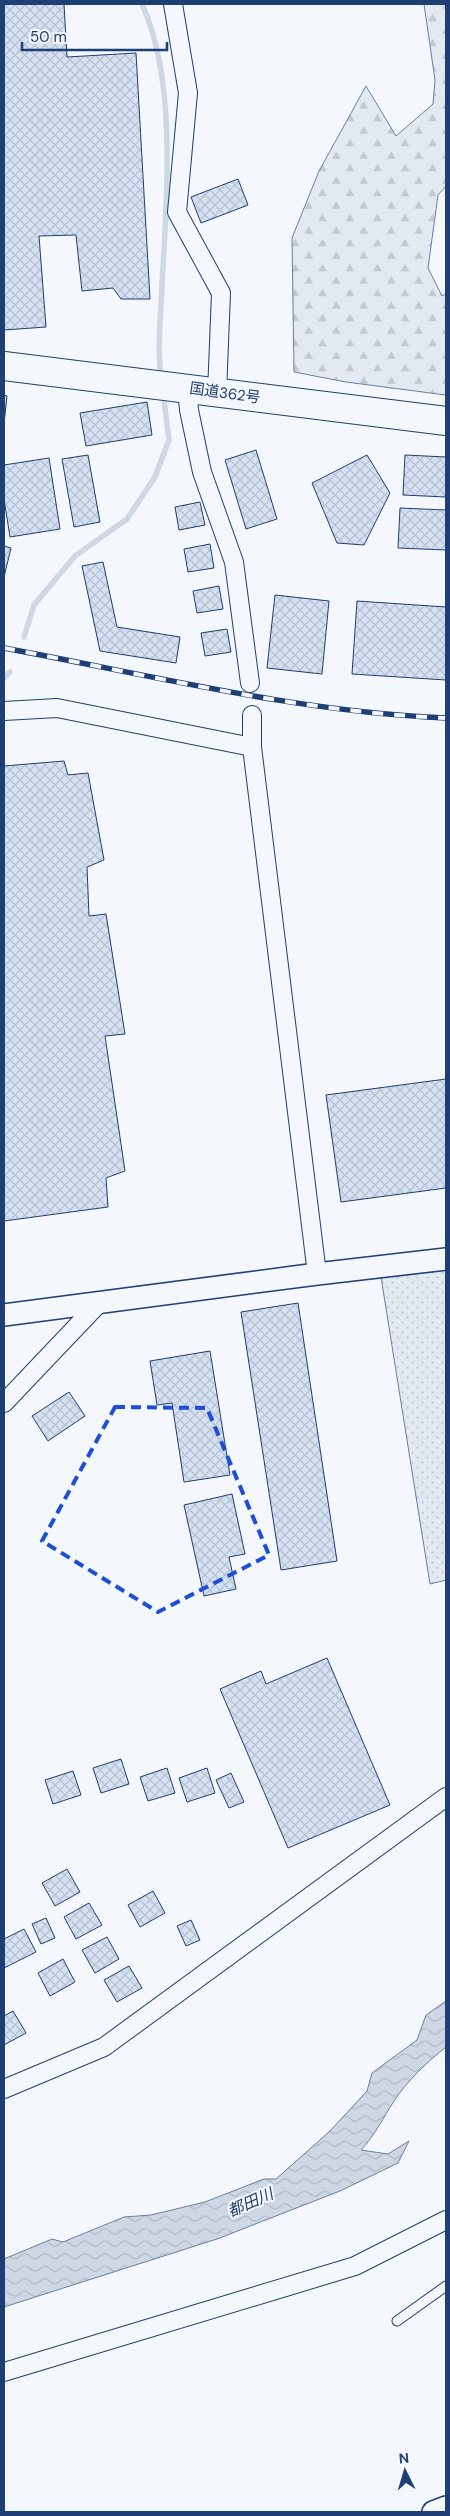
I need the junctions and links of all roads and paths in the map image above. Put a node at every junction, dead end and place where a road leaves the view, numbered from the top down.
1 (173, 4) edge
2 (4, 366) edge
3 (187, 387) junction
4 (217, 393) junction
5 (446, 421) edge
6 (250, 683) dead end
7 (4, 711) edge
8 (252, 715) dead end
9 (252, 747) junction
10 (446, 1259) edge
11 (317, 1274) junction
12 (100, 1301) junction
13 (4, 1315) edge
14 (4, 1403) edge
15 (446, 1797) edge
16 (4, 2089) edge
17 (446, 2220) edge
18 (446, 2286) edge
19 (397, 2321) dead end
20 (4, 2372) edge
21 (446, 2507) edge
22 (433, 2512) edge

1 - 4 street
2 - 3 highway, 国道362号
3 - 4 highway, 国道362号
3 - 6 street
4 - 5 highway, 国道362号
7 - 9 street
8 - 9 street
9 - 11 street
10 - 11 street
11 - 12 street
12 - 13 street
12 - 14 street
15 - 16 street
17 - 20 street
18 - 19 lane
21 - 22 street

